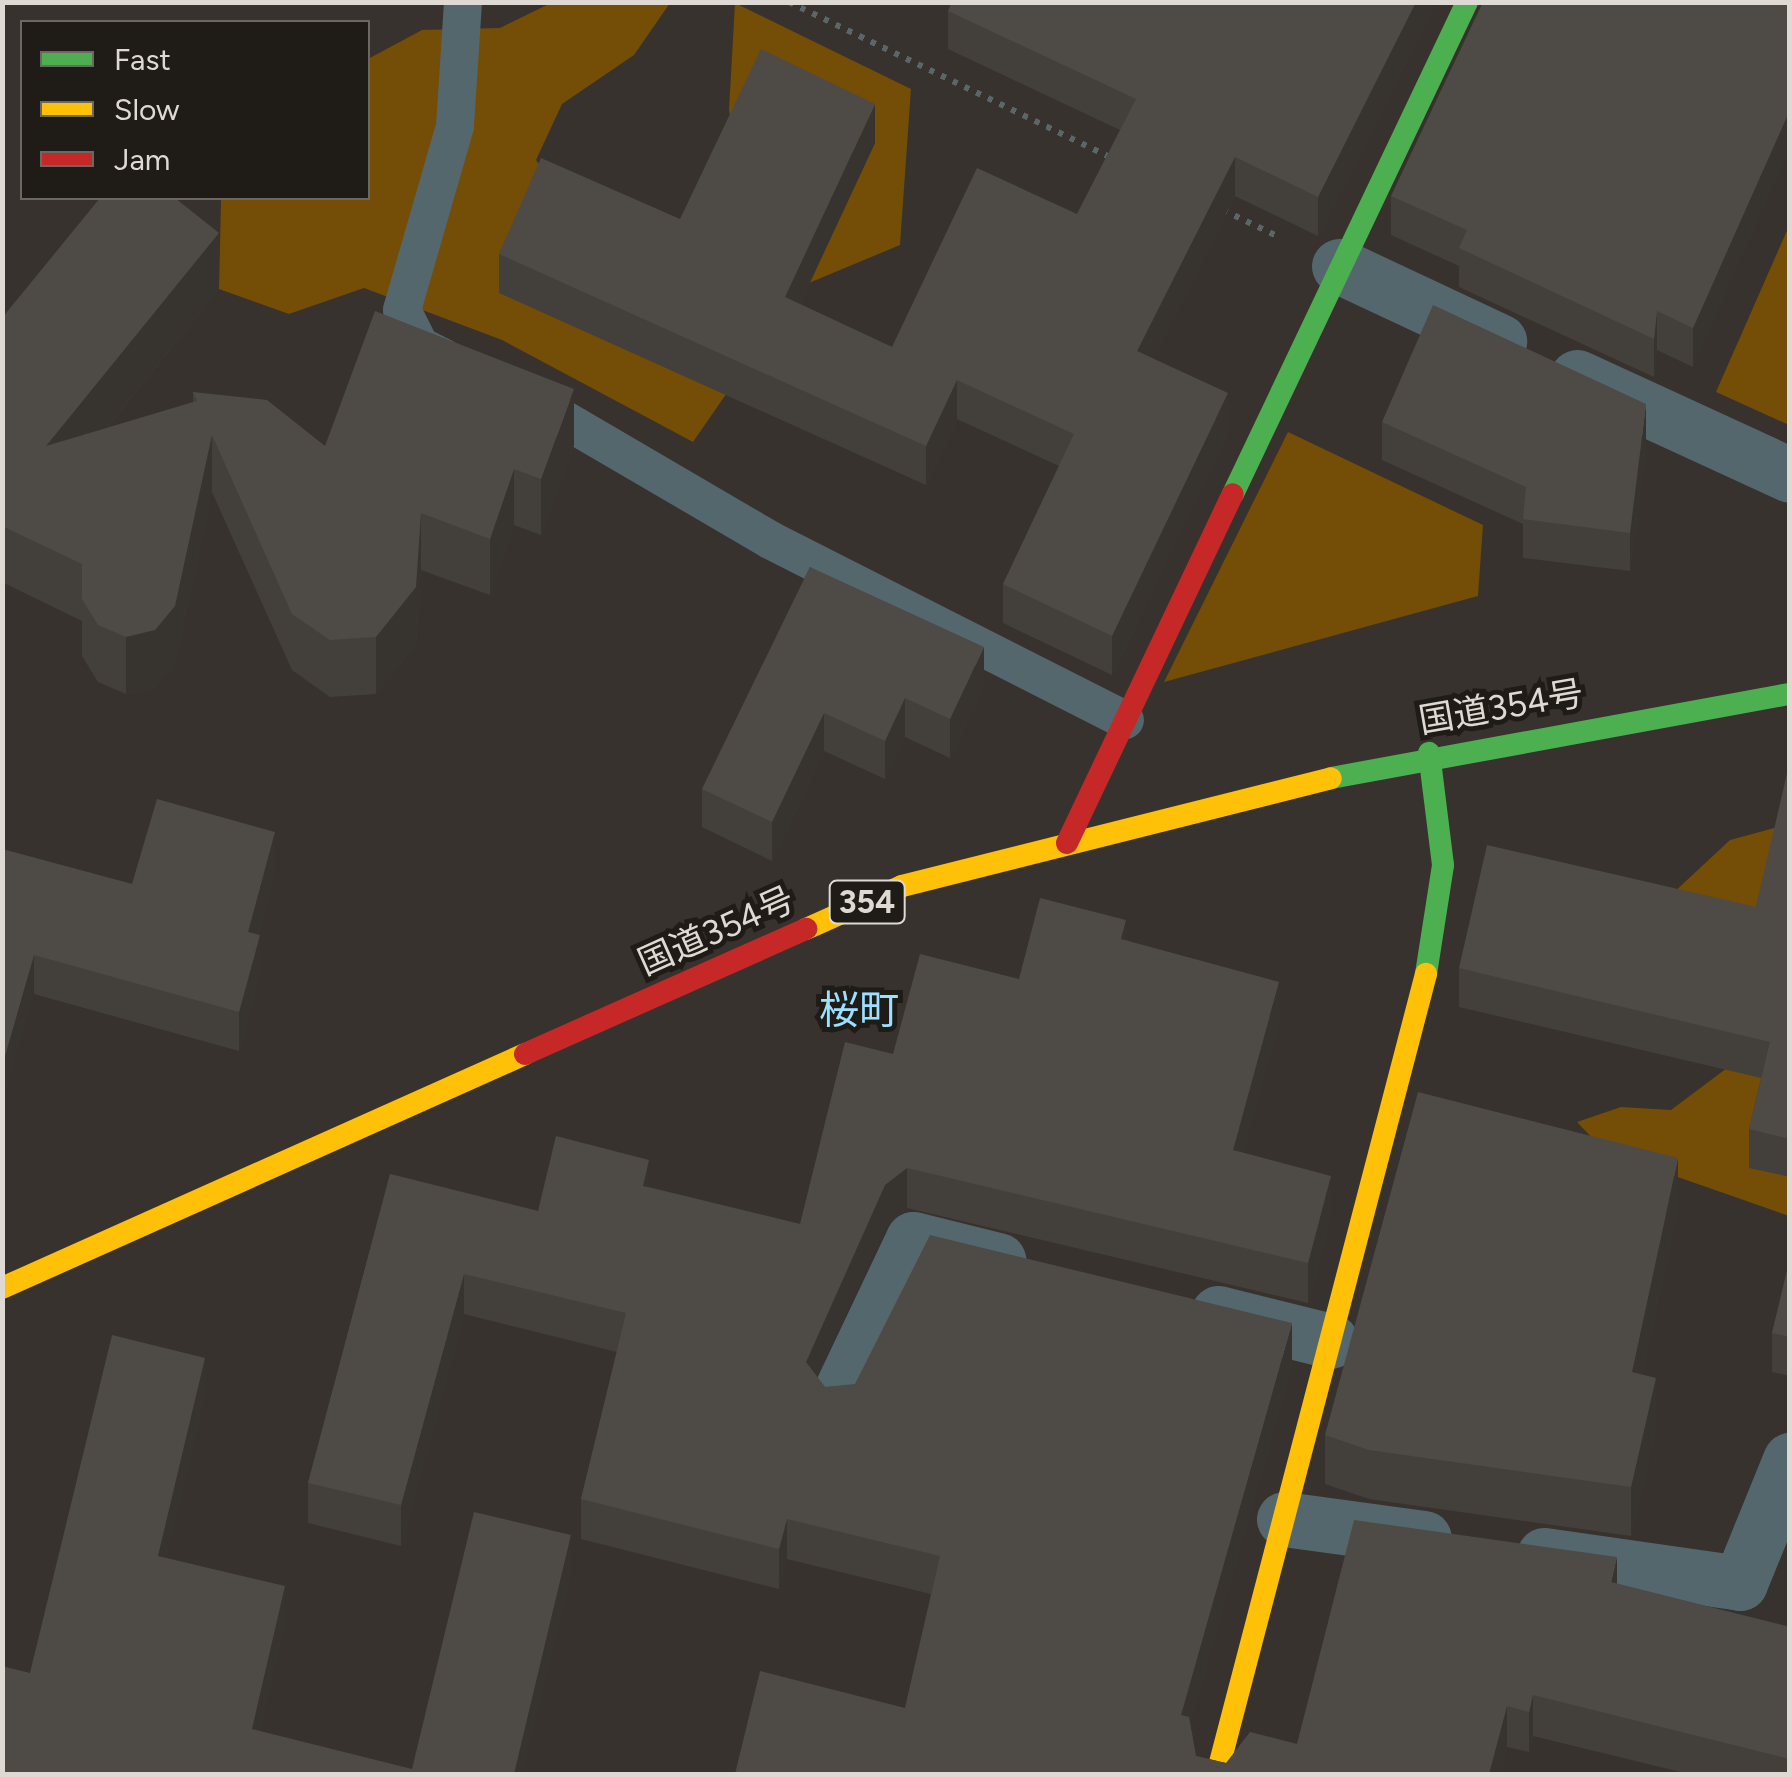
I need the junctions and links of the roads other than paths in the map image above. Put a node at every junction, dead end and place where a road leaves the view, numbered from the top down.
1 (463, 2) edge
2 (1467, 2) edge
3 (1339, 266) junction
4 (1790, 475) edge
5 (1790, 694) edge
6 (1125, 720) junction
7 (1429, 753) junction
8 (1068, 843) junction
9 (1046, 1271) edge
10 (2, 1288) edge
11 (1160, 1299) edge
12 (1331, 1341) junction
13 (837, 1399) edge
14 (1790, 1460) edge
15 (1284, 1519) junction
16 (1217, 1774) edge

1 - 6 lane
2 - 3 main road
3 - 4 street
3 - 6 main road
5 - 7 main road, 国道354号 / 354
6 - 8 main road
7 - 8 main road, 国道354号 / 354
7 - 12 main road
8 - 10 main road, 国道354号 / 354
9 - 13 street
11 - 12 street
12 - 15 main road
14 - 15 street
15 - 16 main road

